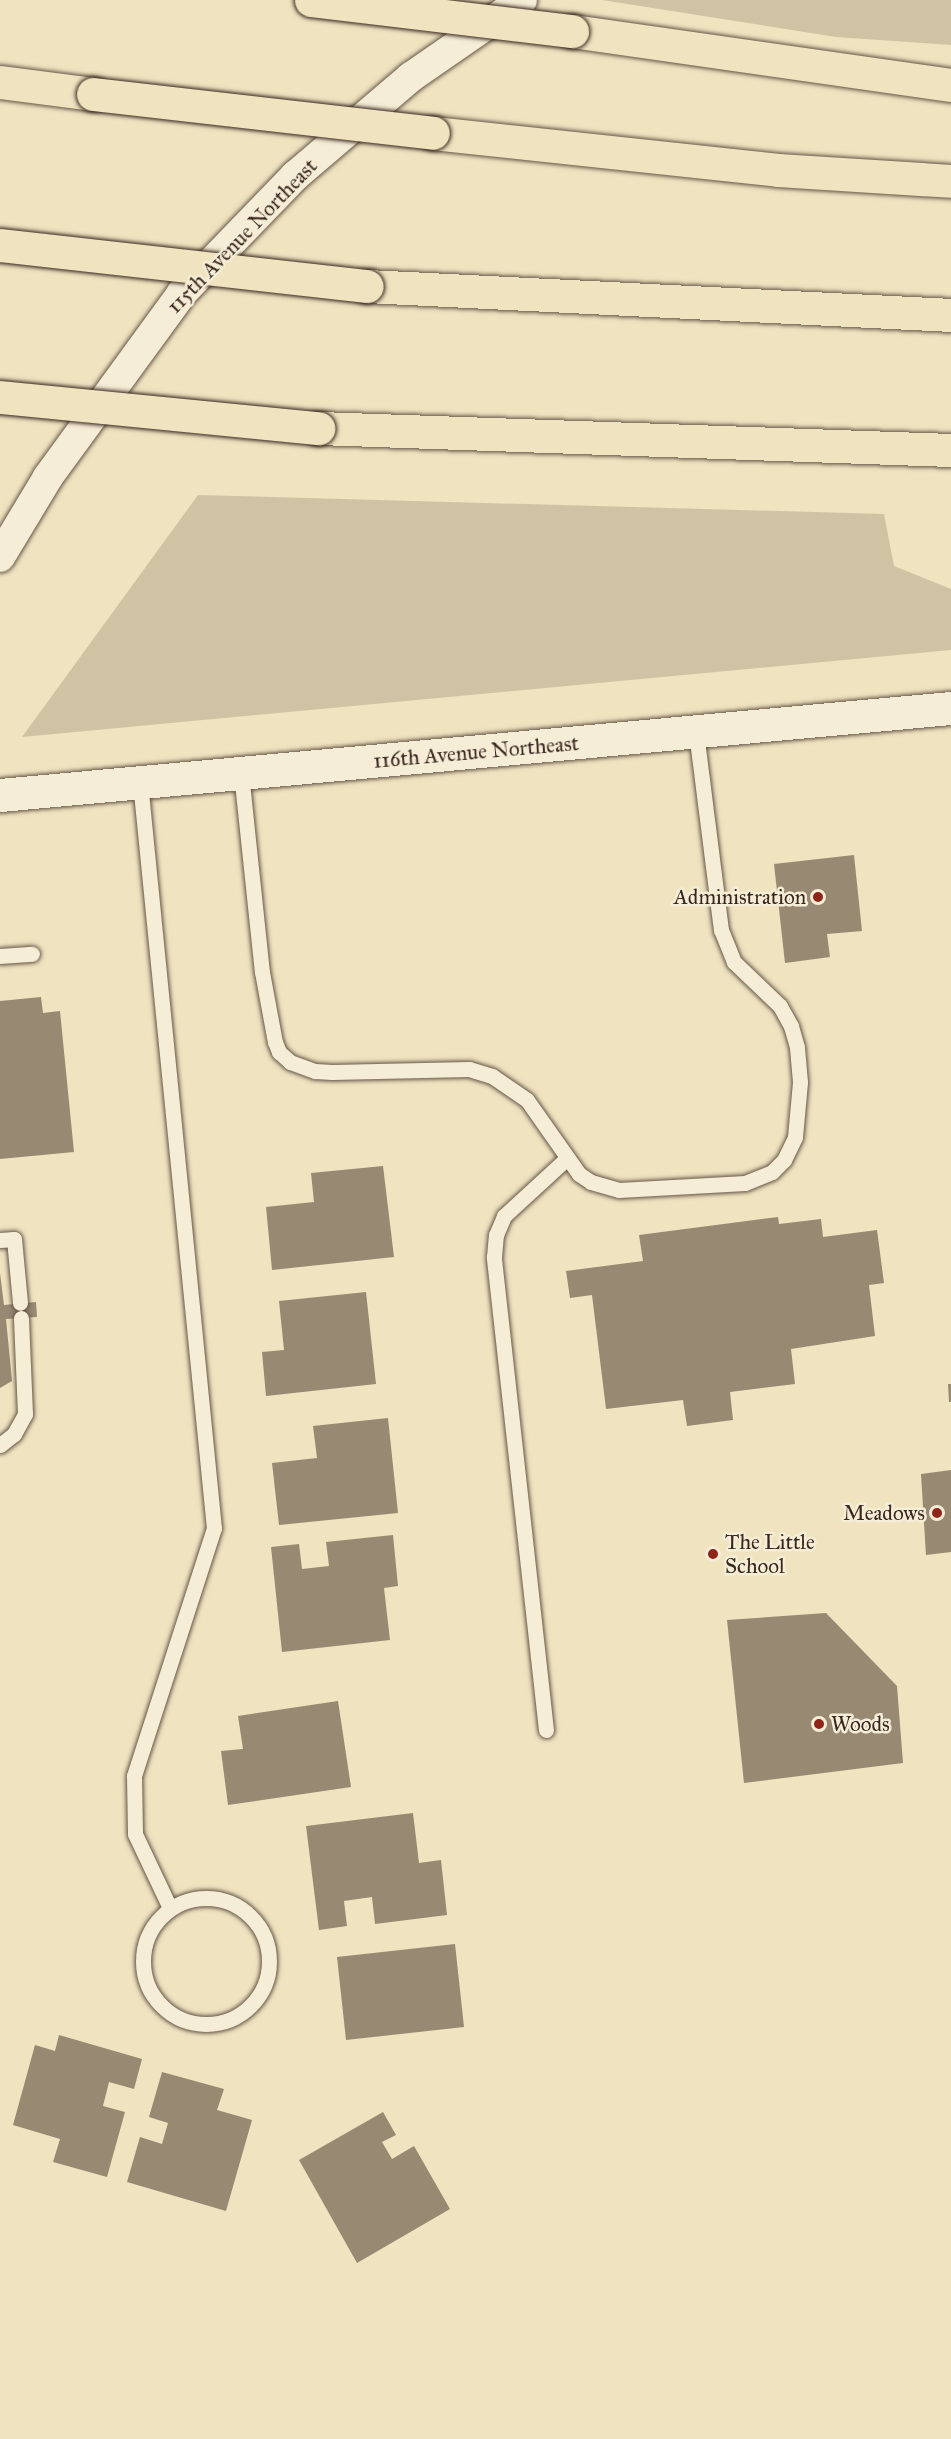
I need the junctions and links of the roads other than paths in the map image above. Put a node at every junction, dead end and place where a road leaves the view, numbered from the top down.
1 (311, 0) edge
2 (465, 0) edge
3 (522, 0) edge
4 (572, 30) junction
5 (0, 82) edge
6 (951, 85) edge
7 (951, 181) edge
8 (0, 245) edge
9 (951, 315) edge
10 (0, 397) edge
11 (951, 450) edge
12 (0, 557) edge
13 (951, 708) edge
14 (696, 732) junction
15 (241, 773) junction
16 (140, 782) junction
17 (0, 795) edge
18 (32, 954) dead end
19 (0, 956) edge
20 (567, 1158) junction
21 (0, 1240) edge
22 (0, 1445) edge
23 (546, 1730) dead end
24 (170, 1908) junction

1 - 4 highway, bridge
2 - 4 highway, bridge
3 - 12 street, 115th Avenue Northeast
4 - 6 highway
5 - 7 highway, bridge
8 - 9 highway, bridge
10 - 11 highway, bridge
13 - 14 street, 116th Avenue Northeast
14 - 15 street, 116th Avenue Northeast
14 - 20 lane
15 - 16 street, 116th Avenue Northeast
15 - 20 lane
16 - 17 street, 116th Avenue Northeast
16 - 24 lane
18 - 19 lane
20 - 23 lane
21 - 22 lane
24 - 24 lane

